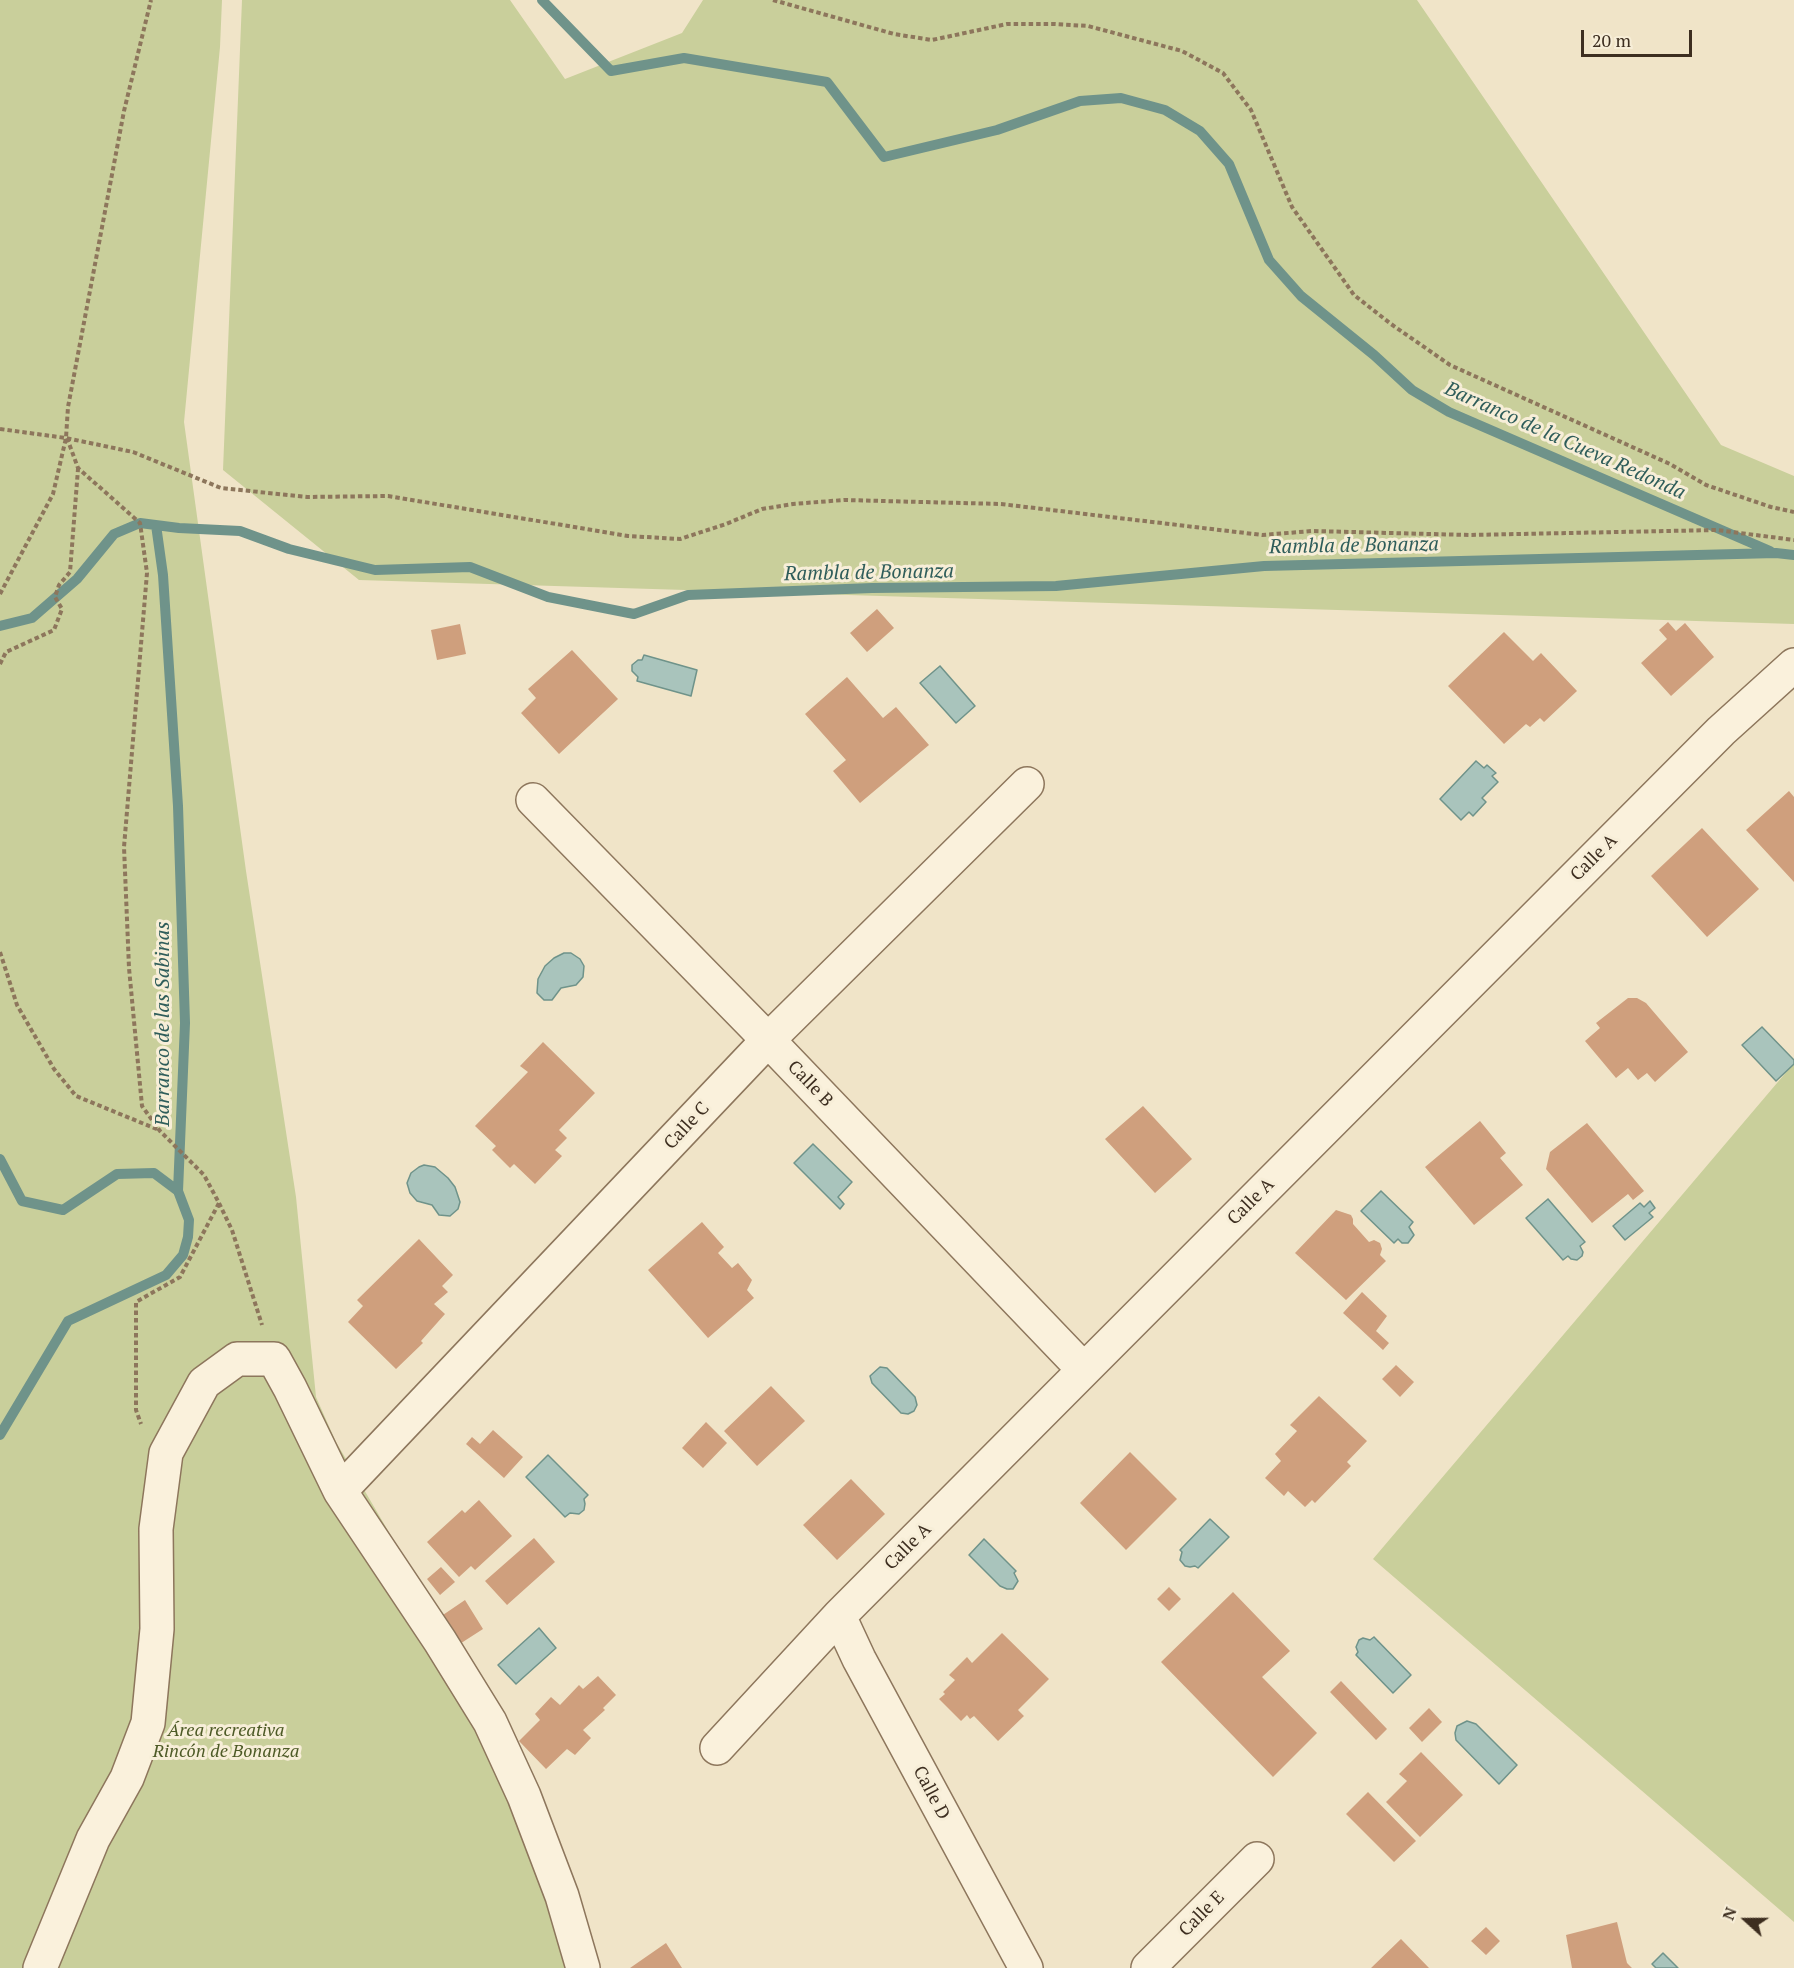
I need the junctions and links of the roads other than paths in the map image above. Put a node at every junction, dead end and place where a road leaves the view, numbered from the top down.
1 (1794, 664) edge
2 (1027, 784) dead end
3 (533, 800) dead end
4 (768, 1040) junction
5 (1084, 1370) junction
6 (348, 1484) junction
7 (839, 1616) junction
8 (717, 1748) dead end
9 (1257, 1859) dead end
10 (40, 1968) edge
11 (583, 1968) edge
12 (1026, 1968) edge
13 (1148, 1968) edge

1 - 5 street, Calle A
2 - 4 street, Calle C
3 - 4 street, Calle B
4 - 5 street, Calle B
4 - 6 street, Calle C
5 - 7 street, Calle A
6 - 10 street
6 - 11 street
7 - 8 street, Calle A
7 - 12 street, Calle D
9 - 13 street, Calle E

